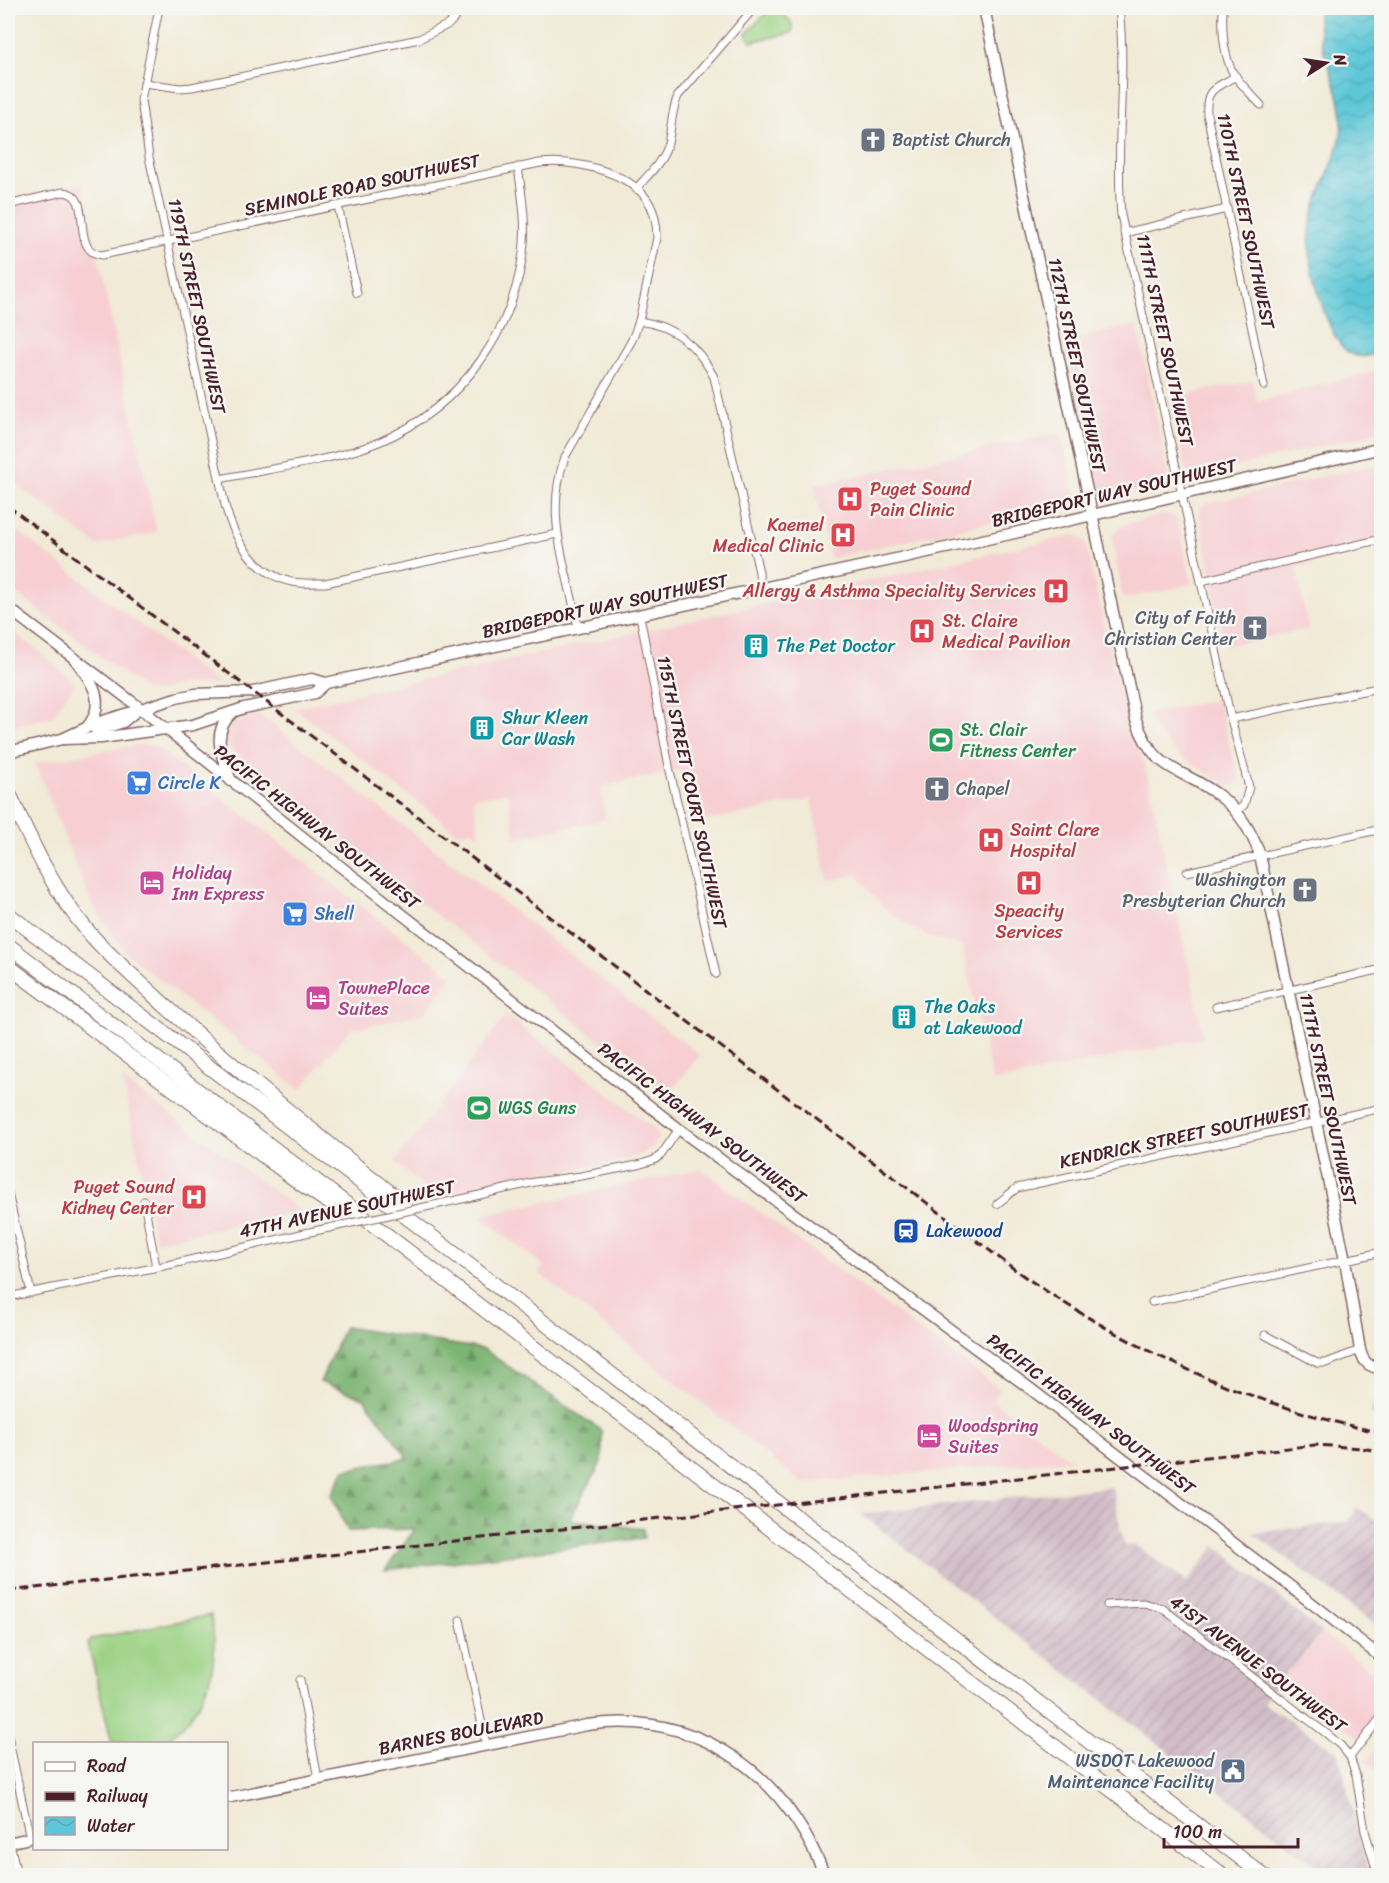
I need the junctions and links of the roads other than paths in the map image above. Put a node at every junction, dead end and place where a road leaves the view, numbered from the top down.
1 (159, 8) edge
2 (463, 8) edge
3 (754, 8) edge
4 (984, 8) edge
5 (1119, 8) edge
6 (1223, 8) edge
7 (1236, 76) junction
8 (144, 83) junction
9 (1262, 105) dead end
10 (518, 167) junction
11 (636, 189) junction
12 (8, 205) edge
13 (339, 206) junction
14 (1227, 209) junction
15 (1124, 232) junction
16 (168, 241) junction
17 (357, 293) dead end
18 (639, 321) junction
19 (1264, 386) dead end
20 (1382, 448) edge
21 (220, 479) junction
22 (1182, 495) junction
23 (1093, 515) junction
24 (558, 534) junction
25 (1382, 539) edge
26 (1201, 581) junction
27 (760, 589) junction
28 (8, 608) edge
29 (640, 616) junction
30 (578, 628) junction
31 (74, 658) junction
32 (326, 683) junction
33 (1382, 687) edge
34 (140, 708) junction
35 (234, 712) junction
36 (1231, 719) junction
37 (88, 726) junction
38 (166, 730) junction
39 (85, 739) junction
40 (62, 740) junction
41 (8, 752) edge
42 (231, 780) junction
43 (8, 791) edge
44 (1236, 812) junction
45 (1382, 829) edge
46 (1260, 855) junction
47 (1187, 872) dead end
48 (8, 914) edge
49 (8, 945) edge
50 (8, 966) edge
51 (1382, 969) edge
52 (716, 974) dead end
53 (1288, 989) junction
54 (1216, 1007) dead end
55 (1382, 1108) edge
56 (1316, 1122) junction
57 (679, 1129) junction
58 (8, 1193) edge
59 (144, 1201) dead end
60 (997, 1203) dead end
61 (434, 1238) junction
62 (405, 1249) junction
63 (1382, 1252) edge
64 (1345, 1260) junction
65 (156, 1268) junction
66 (31, 1293) junction
67 (8, 1298) edge
68 (1152, 1302) dead end
69 (1265, 1335) dead end
70 (1360, 1350) junction
71 (1382, 1368) edge
72 (1107, 1605) dead end
73 (460, 1620) dead end
74 (1382, 1658) edge
75 (300, 1680) dead end
76 (1382, 1716) edge
77 (8, 1736) edge
78 (486, 1744) junction
79 (1350, 1757) junction
80 (318, 1779) junction
81 (228, 1798) edge
82 (32, 1838) edge
83 (9, 1843) edge
84 (17, 1875) edge
85 (825, 1875) edge
86 (1224, 1875) edge
87 (1264, 1875) edge
88 (1378, 1875) edge

1 - 8 street, 119TH STREET SOUTHWEST
2 - 8 street
3 - 11 street
4 - 23 main road, 112TH STREET SOUTHWEST
5 - 15 street, 111TH STREET SOUTHWEST
6 - 7 street, 110TH STREET SOUTHWEST
7 - 9 street, 110TH STREET SOUTHWEST
7 - 14 street, 110TH STREET SOUTHWEST
8 - 16 street, 119TH STREET SOUTHWEST
10 - 11 street, SEMINOLE ROAD SOUTHWEST
10 - 13 street, SEMINOLE ROAD SOUTHWEST
10 - 21 street
11 - 18 street
12 - 16 street, SEMINOLE ROAD SOUTHWEST
13 - 16 street, SEMINOLE ROAD SOUTHWEST
13 - 17 street
14 - 15 street
14 - 19 street, 110TH STREET SOUTHWEST
15 - 22 street, 111TH STREET SOUTHWEST
16 - 21 street, 119TH STREET SOUTHWEST
18 - 24 street
18 - 27 street
20 - 22 main road, BRIDGEPORT WAY SOUTHWEST
21 - 24 street, 119TH STREET SOUTHWEST
22 - 23 main road, BRIDGEPORT WAY SOUTHWEST
22 - 26 street, 111TH STREET SOUTHWEST
23 - 27 main road, BRIDGEPORT WAY SOUTHWEST
23 - 44 main road, 112TH STREET SOUTHWEST
24 - 30 street
25 - 26 street
26 - 36 street, 111TH STREET SOUTHWEST
27 - 29 main road, BRIDGEPORT WAY SOUTHWEST
28 - 31 main road, PACIFIC HIGHWAY SOUTHWEST
29 - 30 main road, BRIDGEPORT WAY SOUTHWEST
29 - 52 street, 115TH STREET COURT SOUTHWEST
30 - 32 main road, BRIDGEPORT WAY SOUTHWEST
31 - 34 main road, PACIFIC HIGHWAY SOUTHWEST
31 - 37 main road
32 - 34 main road, BRIDGEPORT WAY SOUTHWEST
32 - 35 main road, BRIDGEPORT WAY SOUTHWEST
33 - 36 street
34 - 37 main road, BRIDGEPORT WAY SOUTHWEST
34 - 38 main road, PACIFIC HIGHWAY SOUTHWEST
34 - 39 main road
35 - 38 main road, BRIDGEPORT WAY SOUTHWEST
35 - 42 main road
36 - 44 street, 111TH STREET SOUTHWEST
37 - 40 main road, BRIDGEPORT WAY SOUTHWEST
38 - 39 main road, BRIDGEPORT WAY SOUTHWEST
38 - 42 main road, PACIFIC HIGHWAY SOUTHWEST
39 - 40 main road, BRIDGEPORT WAY SOUTHWEST
40 - 41 main road, BRIDGEPORT WAY SOUTHWEST
42 - 57 main road, PACIFIC HIGHWAY SOUTHWEST
43 - 61 highway
44 - 46 main road, 112TH STREET SOUTHWEST
45 - 46 street
46 - 47 street
46 - 53 main road, 111TH STREET SOUTHWEST
48 - 61 highway
49 - 62 highway
50 - 62 highway
51 - 53 street
53 - 54 street
53 - 56 main road, 111TH STREET SOUTHWEST
55 - 56 street, KENDRICK STREET SOUTHWEST
56 - 60 street, KENDRICK STREET SOUTHWEST
56 - 64 main road, 111TH STREET SOUTHWEST
57 - 65 street, 47TH AVENUE SOUTHWEST, bridge
57 - 74 main road, PACIFIC HIGHWAY SOUTHWEST
58 - 66 street
59 - 65 street
61 - 87 highway
62 - 86 highway
63 - 64 street
64 - 68 street
64 - 70 main road, 111TH STREET SOUTHWEST
65 - 66 street, 47TH AVENUE SOUTHWEST
66 - 67 street, 47TH AVENUE SOUTHWEST
69 - 70 street
70 - 71 main road
72 - 79 street, 41ST AVENUE SOUTHWEST
73 - 78 street
75 - 80 street
76 - 79 street
77 - 82 street
78 - 80 main road, BARNES BOULEVARD
78 - 85 main road, BARNES BOULEVARD
79 - 88 street
80 - 81 main road, BARNES BOULEVARD
82 - 83 main road
83 - 84 street

